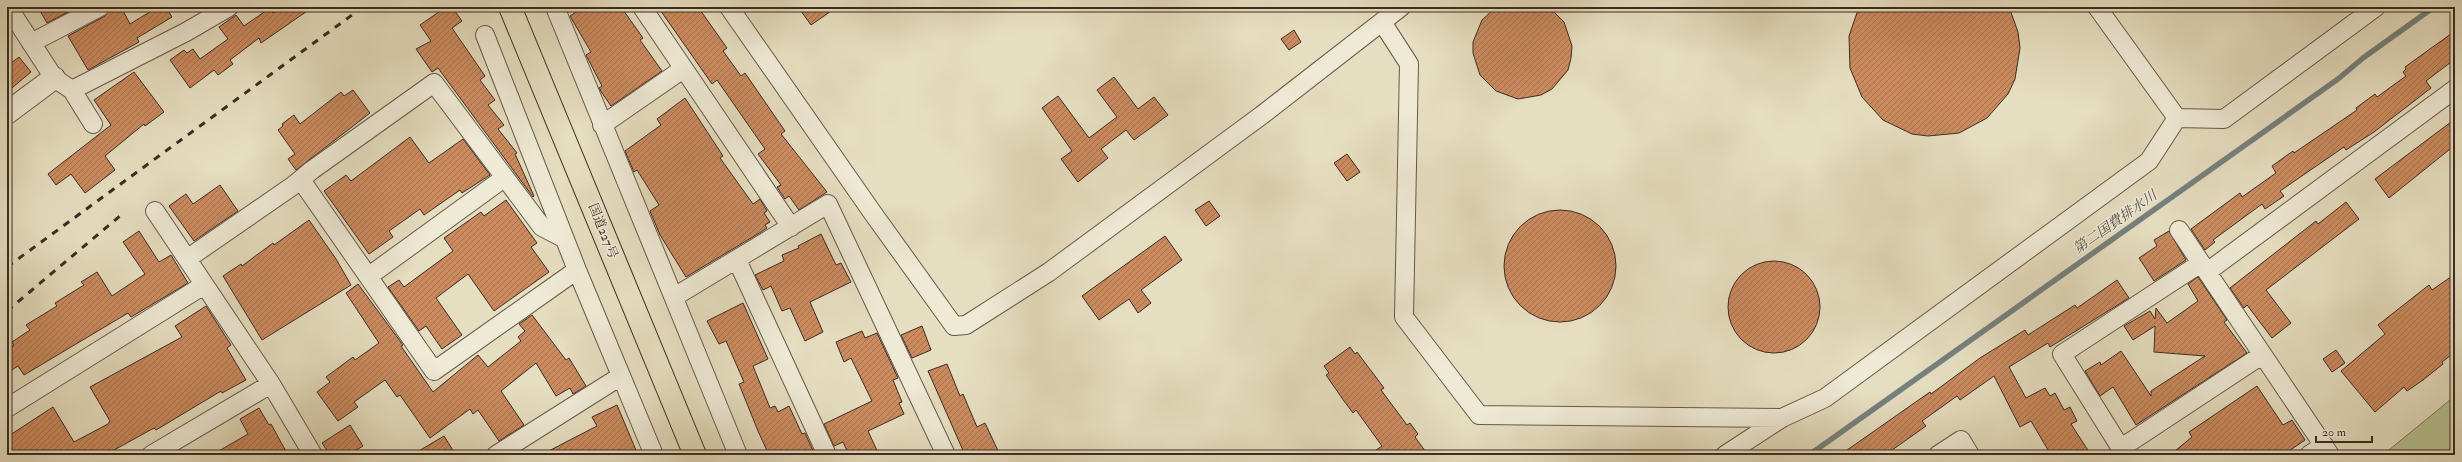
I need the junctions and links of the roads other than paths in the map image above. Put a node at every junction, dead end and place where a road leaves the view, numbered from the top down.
1 (8, 7) edge
2 (100, 7) edge
3 (229, 7) edge
4 (510, 7) edge
5 (555, 7) edge
6 (642, 7) edge
7 (729, 7) edge
8 (1402, 7) edge
9 (2097, 7) edge
10 (2376, 7) edge
11 (1382, 22) junction
12 (484, 35) dead end
13 (31, 43) junction
14 (684, 69) junction
15 (63, 84) junction
16 (2455, 88) edge
17 (7, 113) edge
18 (2177, 118) junction
19 (93, 124) dead end
20 (602, 125) junction
21 (504, 178) junction
22 (301, 180) junction
23 (155, 211) dead end
24 (791, 227) junction
25 (2179, 230) dead end
26 (565, 239) junction
27 (187, 259) junction
28 (737, 260) junction
29 (2204, 267) junction
30 (577, 270) junction
31 (369, 276) junction
32 (204, 285) junction
33 (674, 297) junction
34 (2262, 355) junction
35 (621, 376) junction
36 (271, 384) junction
37 (7, 408) edge
38 (1782, 418) junction
39 (2327, 450) edge
40 (2123, 452) edge
41 (151, 455) edge
42 (313, 455) edge
43 (496, 455) edge
44 (654, 455) edge
45 (695, 455) edge
46 (738, 455) edge
47 (827, 455) edge
48 (946, 455) edge
49 (1725, 455) edge
50 (1938, 455) edge
51 (1970, 455) edge
52 (2309, 455) edge

1 - 13 street
2 - 13 street
3 - 15 street
4 - 45 highway, 国道227号
5 - 20 street
6 - 14 street
7 - 11 street
8 - 11 street
9 - 18 street
10 - 18 street
11 - 38 street
12 - 26 street
13 - 15 street
14 - 20 street
14 - 24 street
15 - 17 street
15 - 19 street
16 - 29 street
18 - 38 street
20 - 33 street
21 - 22 street
21 - 26 street
21 - 31 street
22 - 27 street
22 - 31 street
23 - 27 street
24 - 28 street
24 - 48 street
25 - 29 street
26 - 30 street
27 - 32 street
28 - 33 street
28 - 47 street
29 - 34 street
29 - 40 street
30 - 31 street
30 - 35 street
32 - 36 street
32 - 37 street
33 - 46 street
34 - 39 street
34 - 40 street
35 - 43 street
35 - 44 street
36 - 41 street
36 - 42 street
38 - 49 street
39 - 52 street
50 - 51 street

